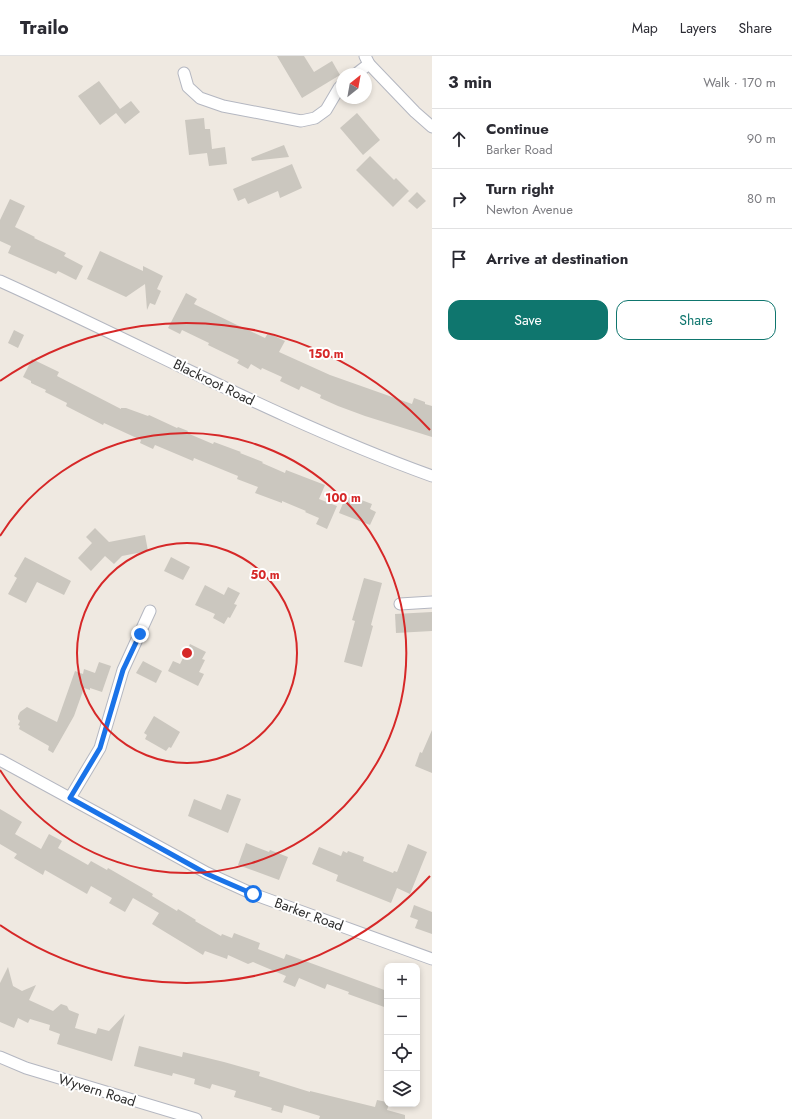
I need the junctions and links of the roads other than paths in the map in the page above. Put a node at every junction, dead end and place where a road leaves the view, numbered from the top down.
1 (367, 60) edge
2 (361, 68) edge
3 (184, 73) dead end
4 (336, 92) edge
5 (432, 127) edge
6 (0, 281) edge
7 (432, 476) edge
8 (432, 602) edge
9 (400, 604) dead end
10 (150, 611) dead end
11 (0, 760) edge
12 (70, 798) junction
13 (432, 959) edge
14 (0, 1057) edge
15 (196, 1119) edge

1 - 2 street
1 - 5 street
3 - 4 street
6 - 7 street, Blackroot Road
8 - 9 street
10 - 12 street
11 - 12 street, Barker Road
12 - 13 street, Barker Road
14 - 15 street, Wyvern Road

